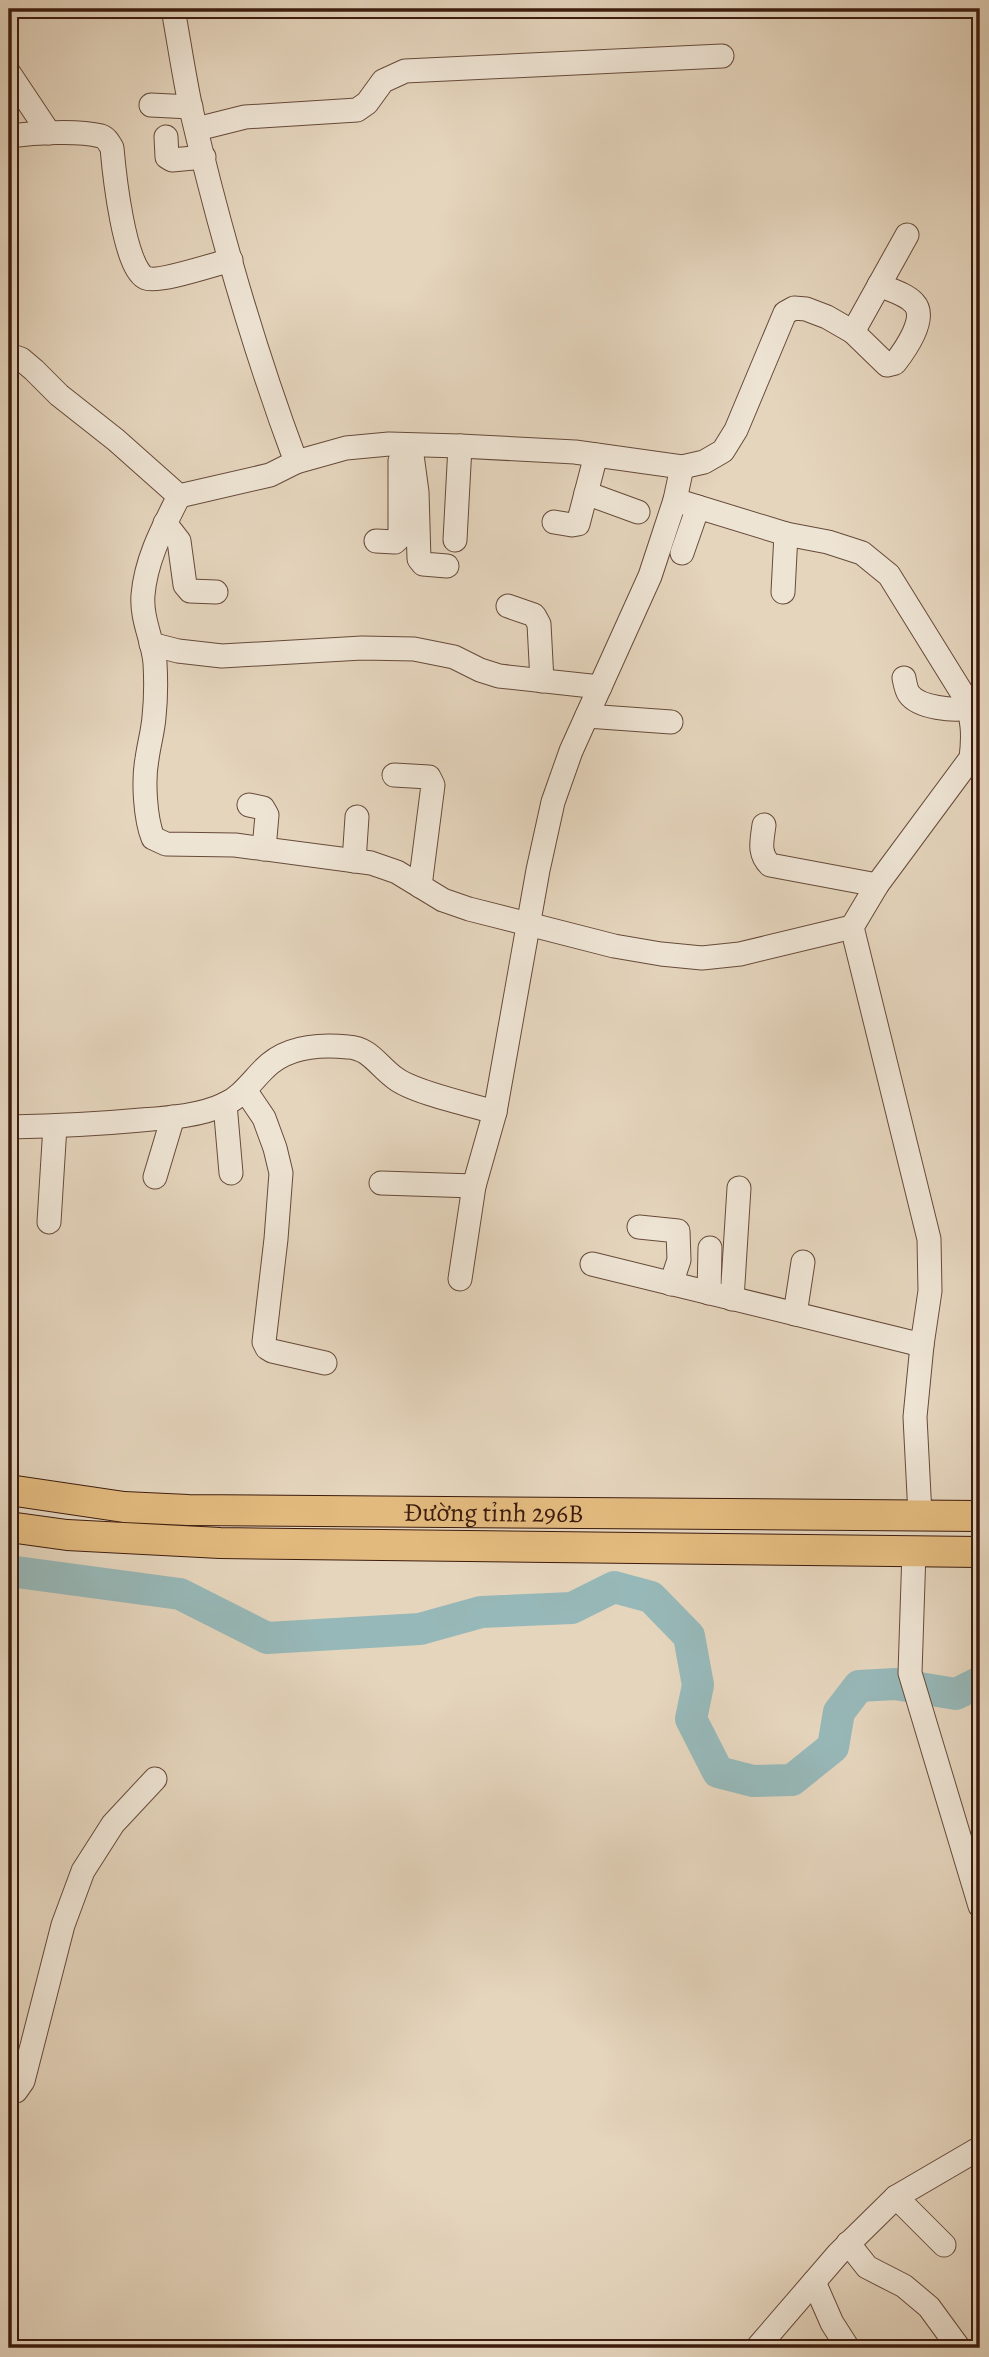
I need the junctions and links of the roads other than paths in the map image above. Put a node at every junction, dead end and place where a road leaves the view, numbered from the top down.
1 (173, 9) edge
2 (722, 56) dead end
3 (9, 73) edge
4 (151, 105) dead end
5 (194, 118) junction
6 (49, 133) junction
7 (9, 136) edge
8 (166, 137) dead end
9 (204, 157) junction
10 (907, 235) dead end
11 (231, 260) junction
12 (879, 285) junction
13 (853, 332) junction
14 (9, 355) edge
15 (460, 446) junction
16 (409, 448) junction
17 (596, 455) junction
18 (296, 462) junction
19 (682, 467) junction
20 (586, 493) junction
21 (179, 496) junction
22 (675, 500) junction
23 (698, 507) junction
24 (638, 512) dead end
25 (554, 522) dead end
26 (165, 523) junction
27 (786, 534) junction
28 (455, 540) dead end
29 (376, 541) dead end
30 (682, 553) dead end
31 (446, 566) dead end
32 (216, 592) dead end
33 (783, 592) dead end
34 (508, 606) dead end
35 (150, 644) junction
36 (904, 678) dead end
37 (542, 681) junction
38 (600, 687) junction
39 (974, 710) edge
40 (587, 716) junction
41 (671, 722) dead end
42 (976, 750) edge
43 (394, 775) dead end
44 (249, 805) dead end
45 (357, 817) dead end
46 (764, 825) dead end
47 (264, 849) junction
48 (354, 861) junction
49 (877, 885) junction
50 (420, 886) junction
51 (528, 925) junction
52 (852, 927) junction
53 (245, 1090) junction
54 (225, 1104) junction
55 (495, 1112) junction
56 (173, 1117) junction
57 (55, 1126) junction
58 (9, 1127) edge
59 (231, 1173) dead end
60 (155, 1177) dead end
61 (381, 1183) dead end
62 (474, 1186) junction
63 (739, 1188) dead end
64 (49, 1222) dead end
65 (639, 1227) dead end
66 (710, 1248) dead end
67 (803, 1262) dead end
68 (592, 1265) dead end
69 (460, 1279) dead end
70 (671, 1284) junction
71 (709, 1293) junction
72 (732, 1299) junction
73 (794, 1314) junction
74 (922, 1345) junction
75 (326, 1363) dead end
76 (9, 1490) edge
77 (919, 1515) junction
78 (980, 1516) edge
79 (9, 1527) edge
80 (914, 1551) junction
81 (980, 1552) edge
82 (155, 1779) dead end
83 (980, 1906) edge
84 (9, 2092) edge
85 (980, 2148) edge
86 (896, 2197) junction
87 (848, 2244) junction
88 (944, 2245) dead end
89 (814, 2282) junction
90 (760, 2347) edge
91 (848, 2348) edge
92 (959, 2348) edge

1 - 5 street
2 - 5 street
3 - 6 street
4 - 5 street
5 - 9 street
6 - 7 street
6 - 11 street
8 - 9 street
9 - 11 street
10 - 12 street
11 - 18 street
12 - 13 street
12 - 13 street
13 - 19 street
14 - 21 street
15 - 16 street
15 - 17 street
15 - 28 street
16 - 18 street
16 - 29 street
16 - 31 street
17 - 19 street
17 - 20 street
18 - 21 street
19 - 22 street
20 - 24 street
20 - 25 street
21 - 26 street
22 - 23 street
22 - 38 street
23 - 27 street
23 - 30 street
26 - 32 street
26 - 35 street
27 - 33 street
27 - 39 street
34 - 37 street
35 - 37 street
35 - 47 street
36 - 39 street
37 - 38 street
38 - 40 street
39 - 42 street
40 - 41 street
40 - 51 street
42 - 49 street
43 - 50 street
44 - 47 street
45 - 48 street
46 - 49 street
47 - 48 street
48 - 50 street
49 - 52 street
50 - 51 street
51 - 52 street
51 - 55 street
52 - 74 street
53 - 54 street
53 - 55 street
53 - 75 street
54 - 56 street
54 - 59 street
55 - 62 street
56 - 57 street
56 - 60 street
57 - 58 street
57 - 64 street
61 - 62 street
62 - 69 street
63 - 72 street
65 - 70 street
66 - 71 street
67 - 73 street
68 - 70 street
70 - 71 street
71 - 72 street
72 - 73 street
73 - 74 street
74 - 77 street
76 - 77 main road, Đường tỉnh 296B
77 - 78 main road, Đường tỉnh 296B
79 - 80 main road, Đường tỉnh 296B
80 - 81 main road, Đường tỉnh 296B
80 - 83 street
82 - 84 street
85 - 86 street
86 - 87 street
86 - 88 street
87 - 89 street
87 - 92 street
89 - 90 street
89 - 91 street

